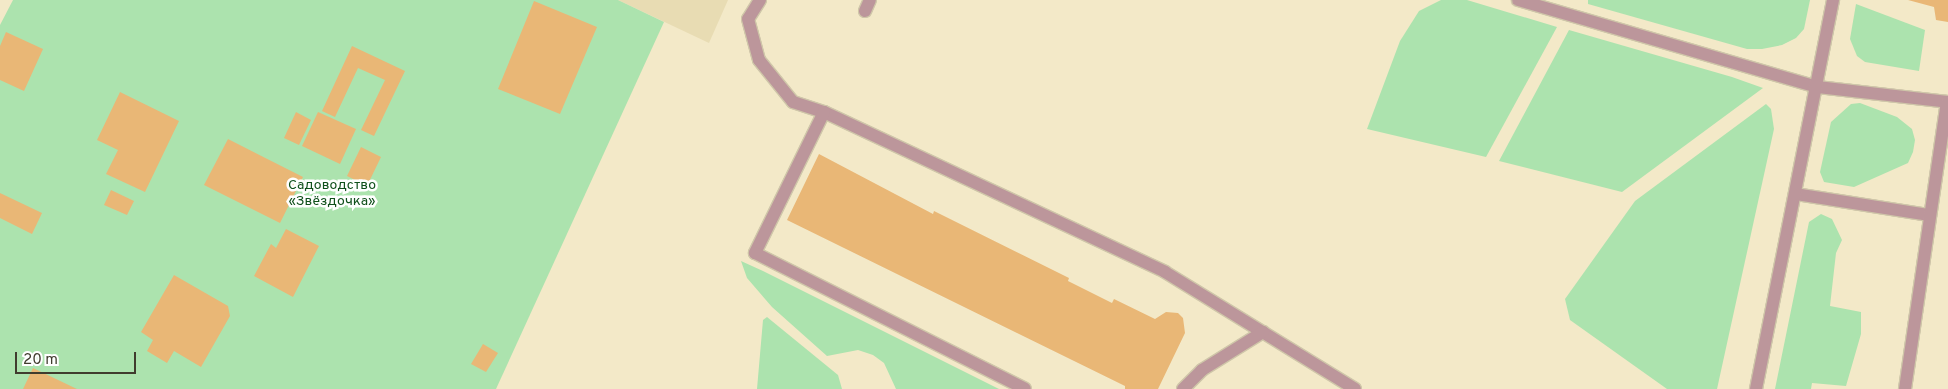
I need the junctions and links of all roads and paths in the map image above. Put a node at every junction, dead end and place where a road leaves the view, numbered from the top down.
1 (760, 0) edge
2 (1518, 0) edge
3 (1833, 0) edge
4 (1817, 87) junction
5 (1948, 102) edge
6 (824, 112) junction
7 (1796, 194) junction
8 (1928, 215) junction
9 (1263, 332) junction
10 (1025, 389) edge
11 (1183, 389) edge
12 (1355, 389) edge
13 (1756, 389) edge
14 (1905, 389) edge

1 - 6 street
2 - 4 street
3 - 4 street
4 - 5 street
4 - 7 street
5 - 8 street
6 - 9 street
6 - 10 street
7 - 8 street
7 - 13 street
8 - 14 street
9 - 11 street
9 - 12 street

